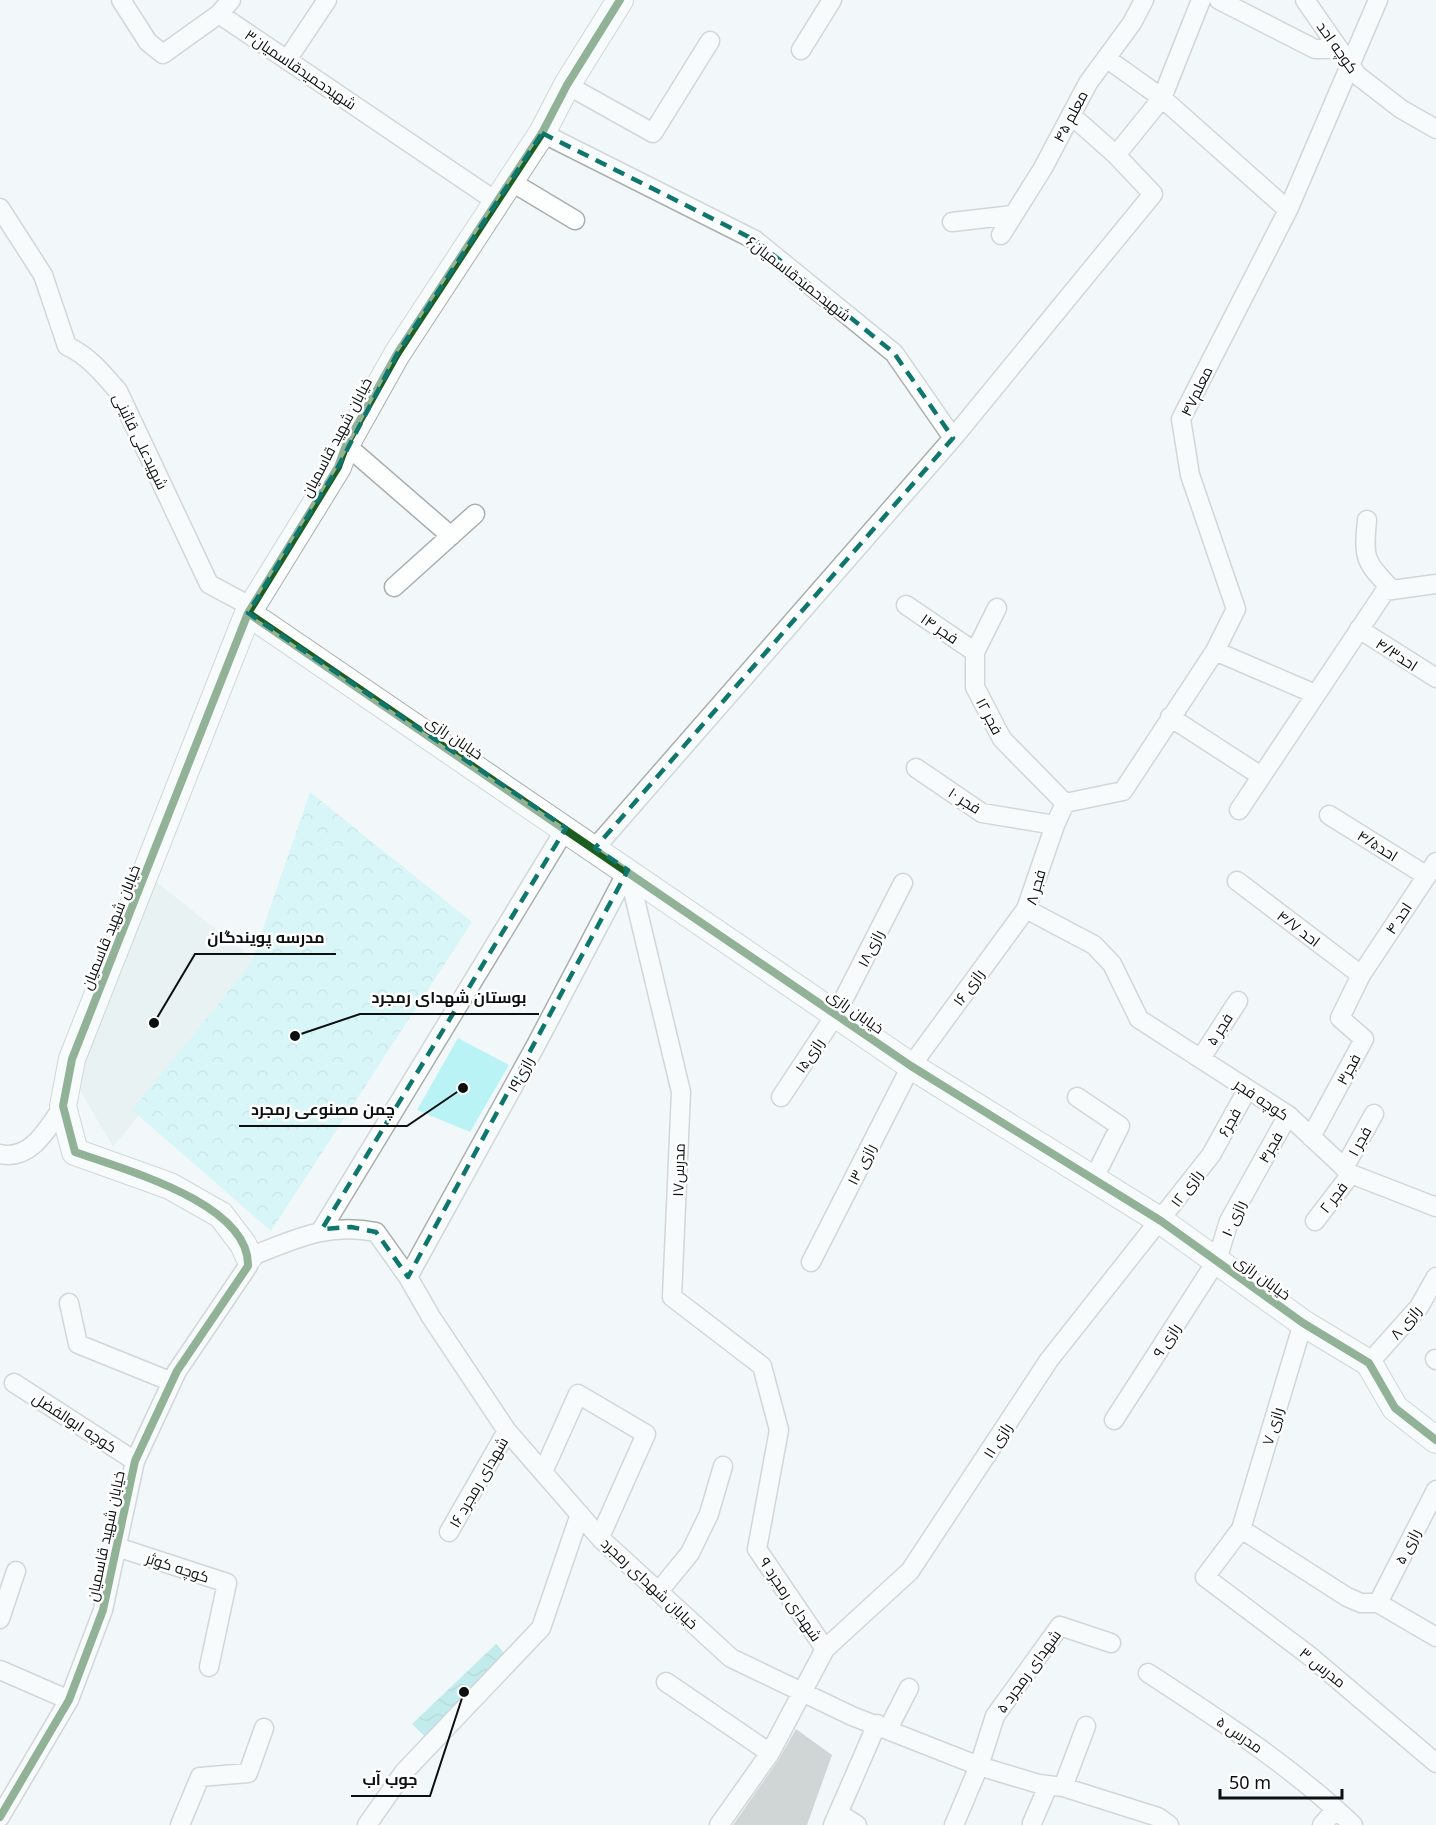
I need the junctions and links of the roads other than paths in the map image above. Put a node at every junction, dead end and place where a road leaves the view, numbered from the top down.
1 (121, 0) edge
2 (327, 0) edge
3 (620, 0) edge
4 (832, 0) edge
5 (1144, 0) edge
6 (1201, 0) edge
7 (1219, 0) edge
8 (1305, 0) edge
9 (1378, 0) edge
10 (225, 7) edge
11 (1317, 18) junction
12 (710, 41) dead end
13 (1301, 42) junction
14 (1339, 49) junction
15 (801, 50) dead end
16 (1106, 58) junction
17 (287, 60) junction
18 (1349, 65) junction
19 (567, 85) junction
20 (1162, 98) junction
21 (1071, 115) junction
22 (1436, 129) edge
23 (542, 133) junction
24 (1116, 155) junction
25 (503, 192) junction
26 (0, 207) edge
27 (1288, 210) junction
28 (1013, 215) junction
29 (575, 220) dead end
30 (952, 222) dead end
31 (1001, 235) dead end
32 (953, 438) junction
33 (346, 445) junction
34 (475, 514) dead end
35 (1367, 520) dead end
36 (451, 536) junction
37 (1436, 584) edge
38 (394, 587) dead end
39 (1392, 590) junction
40 (906, 605) dead end
41 (997, 608) dead end
42 (250, 610) junction
43 (1359, 629) junction
44 (975, 651) junction
45 (1215, 651) junction
46 (1436, 678) edge
47 (1315, 694) junction
48 (1170, 717) junction
49 (916, 768) dead end
50 (1261, 776) junction
51 (1065, 804) junction
52 (1239, 810) dead end
53 (1329, 815) dead end
54 (1055, 825) junction
55 (566, 828) junction
56 (595, 848) junction
57 (1431, 869) edge
58 (628, 870) junction
59 (1237, 881) dead end
60 (903, 883) dead end
61 (1026, 909) junction
62 (1112, 964) joint
63 (1361, 975) junction
64 (1238, 1001) dead end
65 (836, 1014) junction
66 (1201, 1058) junction
67 (911, 1066) junction
68 (1247, 1090) junction
69 (781, 1097) dead end
70 (1077, 1097) dead end
71 (63, 1106) junction
72 (1374, 1114) dead end
73 (1288, 1115) junction
74 (1311, 1137) junction
75 (0, 1154) edge
76 (1211, 1155) joint
77 (1347, 1171) junction
78 (1094, 1178) junction
79 (1252, 1178) joint
80 (1436, 1207) edge
81 (1161, 1221) junction
82 (1315, 1221) dead end
83 (322, 1229) junction
84 (249, 1257) junction
85 (1217, 1260) junction
86 (811, 1262) dead end
87 (408, 1277) junction
88 (1436, 1277) edge
89 (69, 1302) dead end
90 (1303, 1323) junction
91 (1369, 1363) junction
92 (172, 1382) junction
93 (14, 1383) dead end
94 (1114, 1420) dead end
95 (779, 1430) joint
96 (507, 1431) junction
97 (1436, 1440) edge
98 (135, 1461) junction
99 (723, 1466) dead end
100 (543, 1472) junction
101 (1436, 1490) edge
102 (580, 1515) junction
103 (1241, 1529) junction
104 (449, 1532) dead end
105 (600, 1537) junction
106 (117, 1546) junction
107 (16, 1571) dead end
108 (658, 1591) junction
109 (1378, 1603) junction
110 (0, 1619) edge
111 (1436, 1637) edge
112 (1111, 1643) dead end
113 (825, 1649) junction
114 (209, 1667) dead end
115 (0, 1670) edge
116 (1148, 1673) dead end
117 (666, 1682) dead end
118 (909, 1688) dead end
119 (802, 1693) junction
120 (69, 1700) junction
121 (1086, 1726) dead end
122 (882, 1727) junction
123 (264, 1728) dead end
124 (770, 1753) junction
125 (1436, 1763) edge
126 (979, 1766) junction
127 (1055, 1786) junction
128 (1336, 1809) junction
129 (0, 1817) edge
130 (1120, 1817) edge
131 (835, 1819) edge
132 (1032, 1823) dead end
133 (180, 1825) edge
134 (367, 1825) edge
135 (719, 1825) edge
136 (857, 1825) edge
137 (954, 1825) edge
138 (1169, 1825) edge
139 (1322, 1825) edge
140 (1353, 1825) edge

1 - 10 street, شهیدحمیدقاسمیان۳
2 - 17 street
3 - 19 street, خیابان شهید قاسمیان
4 - 15 street
5 - 16 street, معلم ۴۵
6 - 20 street
7 - 13 street
8 - 11 street, کوچه احد
9 - 18 street, معلم۴۷
10 - 17 street, شهیدحمیدقاسمیان۳
11 - 13 street
11 - 14 street, کوچه احد
12 - 19 street
13 - 14 street
14 - 18 street, کوچه احد
16 - 20 street
16 - 21 street, معلم ۴۵
17 - 25 street, شهیدحمیدقاسمیان۳
18 - 22 street, کوچه احد
18 - 27 street, معلم۴۷
19 - 23 street, خیابان شهید قاسمیان
20 - 24 street
20 - 27 street
21 - 24 street
21 - 28 street, معلم ۴۵
23 - 25 street, خیابان شهید قاسمیان
23 - 32 street, شهیدحمیدقاسمیان۶
24 - 32 street
25 - 29 street, شهیدحمیدقاسمیان۳
25 - 33 street, خیابان شهید قاسمیان
26 - 42 street, شهیدعلی قائینی
27 - 45 street, معلم۴۷
28 - 30 street
28 - 31 street, معلم ۴۵
32 - 56 street
33 - 36 street
33 - 42 street, خیابان شهید قاسمیان
34 - 36 street
35 - 39 street
36 - 38 street
37 - 39 street
39 - 43 street
40 - 44 street, فجر ۱۴
41 - 44 street, فجر ۱۲
42 - 55 street, خیابان رازی
42 - 71 street, خیابان شهید قاسمیان
43 - 46 street, احد۴/۳
43 - 47 street
44 - 51 street, فجر ۱۲
45 - 47 street
45 - 48 street, معلم۴۷
47 - 50 street
48 - 50 street
48 - 51 street, معلم۴۷
49 - 54 street, فجر ۱۰
50 - 52 street
51 - 54 street, فجر ۸
53 - 57 street, احد۴/۵
54 - 61 street, فجر ۸
55 - 56 street, خیابان رازی
55 - 83 street
56 - 58 street, خیابان رازی
57 - 63 street, احد ۴
58 - 65 street, خیابان رازی
58 - 87 street, رازی۱۹
58 - 95 street, مدرس۱۷
59 - 63 street, احد ۴/۷
60 - 65 street, رازی۱۸
61 - 62 street, فجر ۸
61 - 67 street, رازی ۱۶
62 - 66 street, کوچه فجر
63 - 74 street, فجر۳
64 - 66 street, فجر ۵
65 - 67 street, خیابان رازی
65 - 69 street, رازی۱۵
66 - 68 street, کوچه فجر
67 - 78 street, خیابان رازی
67 - 86 street, رازی ۱۳
68 - 73 street, کوچه فجر
68 - 76 street, فجر۶
70 - 78 street
71 - 75 street
71 - 84 street, خیابان شهید قاسمیان
72 - 77 street, فجر ۱
73 - 74 street, کوچه فجر
73 - 79 street, فجر۴
74 - 77 street, کوچه فجر
76 - 81 street, رازی ۱۲
77 - 80 street, کوچه فجر
77 - 82 street, فجر ۲
78 - 81 street, خیابان رازی
79 - 85 street, رازی ۱۰
81 - 85 street, خیابان رازی
81 - 113 street, رازی ۱۱
83 - 84 street, خیابان شهدای رمجرد
83 - 87 street, خیابان شهدای رمجرد
84 - 92 street, خیابان شهید قاسمیان
85 - 90 street, خیابان رازی
85 - 94 street, رازی ۹
87 - 96 street, خیابان شهدای رمجرد
88 - 91 street, رازی ۸
89 - 92 street
90 - 91 street, خیابان رازی
90 - 103 street, رازی ۷
91 - 97 street, خیابان رازی
92 - 98 street, خیابان شهید قاسمیان
93 - 98 street, کوچه ابوالفضل
95 - 113 street, شهدای رمجرد ۹
96 - 100 street, خیابان شهدای رمجرد
96 - 104 street, شهدای رمجرد ۱۶
98 - 106 street, خیابان شهید قاسمیان
99 - 108 street
100 - 102 street, خیابان شهدای رمجرد
100 - 105 street
101 - 109 street, رازی ۵
102 - 105 street, خیابان شهدای رمجرد
102 - 134 street
103 - 109 street
103 - 125 street, مدرس ۳
105 - 108 street, خیابان شهدای رمجرد
106 - 114 street, کوچه کوثر
106 - 120 street, خیابان شهید قاسمیان
107 - 110 street
108 - 119 street, خیابان شهدای رمجرد
109 - 111 street
112 - 126 street, شهدای رمجرد ۵
113 - 119 street, شهدای رمجرد ۹
115 - 120 street
116 - 128 street, مدرس ۵
117 - 124 street
118 - 122 street
119 - 122 street, خیابان شهدای رمجرد
119 - 124 street, شهدای رمجرد ۹
120 - 129 street, خیابان شهید قاسمیان
121 - 127 street
122 - 126 street, خیابان شهدای رمجرد
122 - 131 street
123 - 133 street
124 - 135 street, شهدای رمجرد ۹
126 - 127 street, خیابان شهدای رمجرد
126 - 137 street
127 - 130 street, خیابان شهدای رمجرد
127 - 132 street
128 - 139 street
128 - 140 street, مدرس ۵
130 - 138 street, خیابان شهدای رمجرد
131 - 136 street

